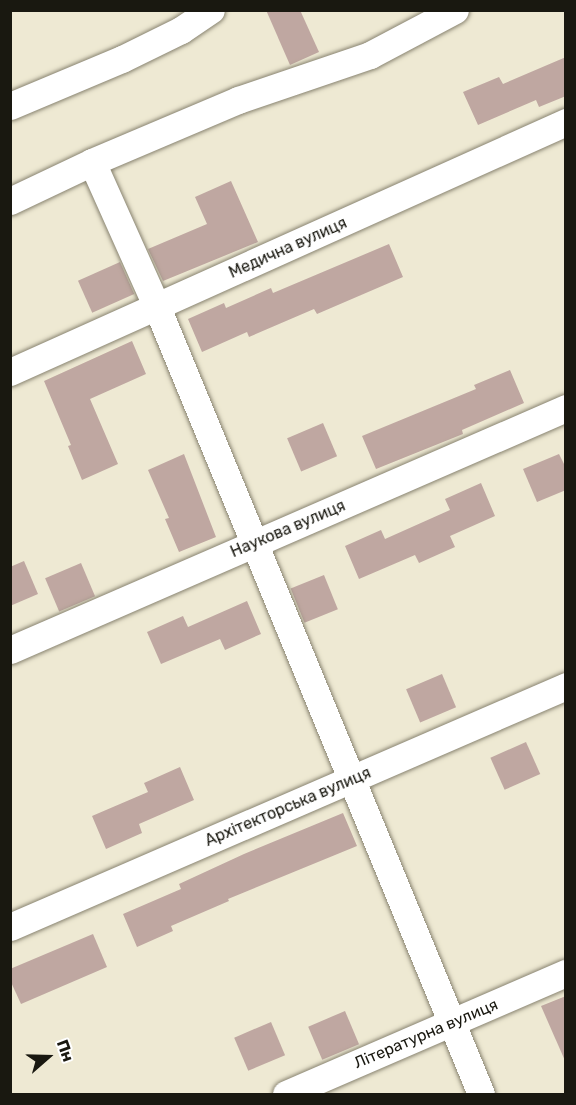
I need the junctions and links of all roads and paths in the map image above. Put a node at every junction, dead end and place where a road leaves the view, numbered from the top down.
1 (211, 10) edge
2 (455, 10) edge
3 (10, 106) edge
4 (566, 122) edge
5 (92, 162) junction
6 (10, 201) edge
7 (156, 307) junction
8 (10, 372) edge
9 (566, 408) edge
10 (253, 544) junction
11 (10, 650) edge
12 (566, 686) edge
13 (350, 780) junction
14 (10, 927) edge
15 (566, 974) edge
16 (450, 1024) junction
17 (286, 1095) edge
18 (481, 1095) edge

1 - 3 street
2 - 5 street
4 - 7 street, Медична вулиця
5 - 6 street
5 - 7 street
7 - 8 street, Медична вулиця
7 - 10 street
9 - 10 street, Наукова вулиця
10 - 11 street, Наукова вулиця
10 - 13 street
12 - 13 street, Архітекторська вулиця
13 - 14 street, Архітекторська вулиця
13 - 16 street
15 - 16 street, Літературна вулиця
16 - 17 street, Літературна вулиця
16 - 18 street

